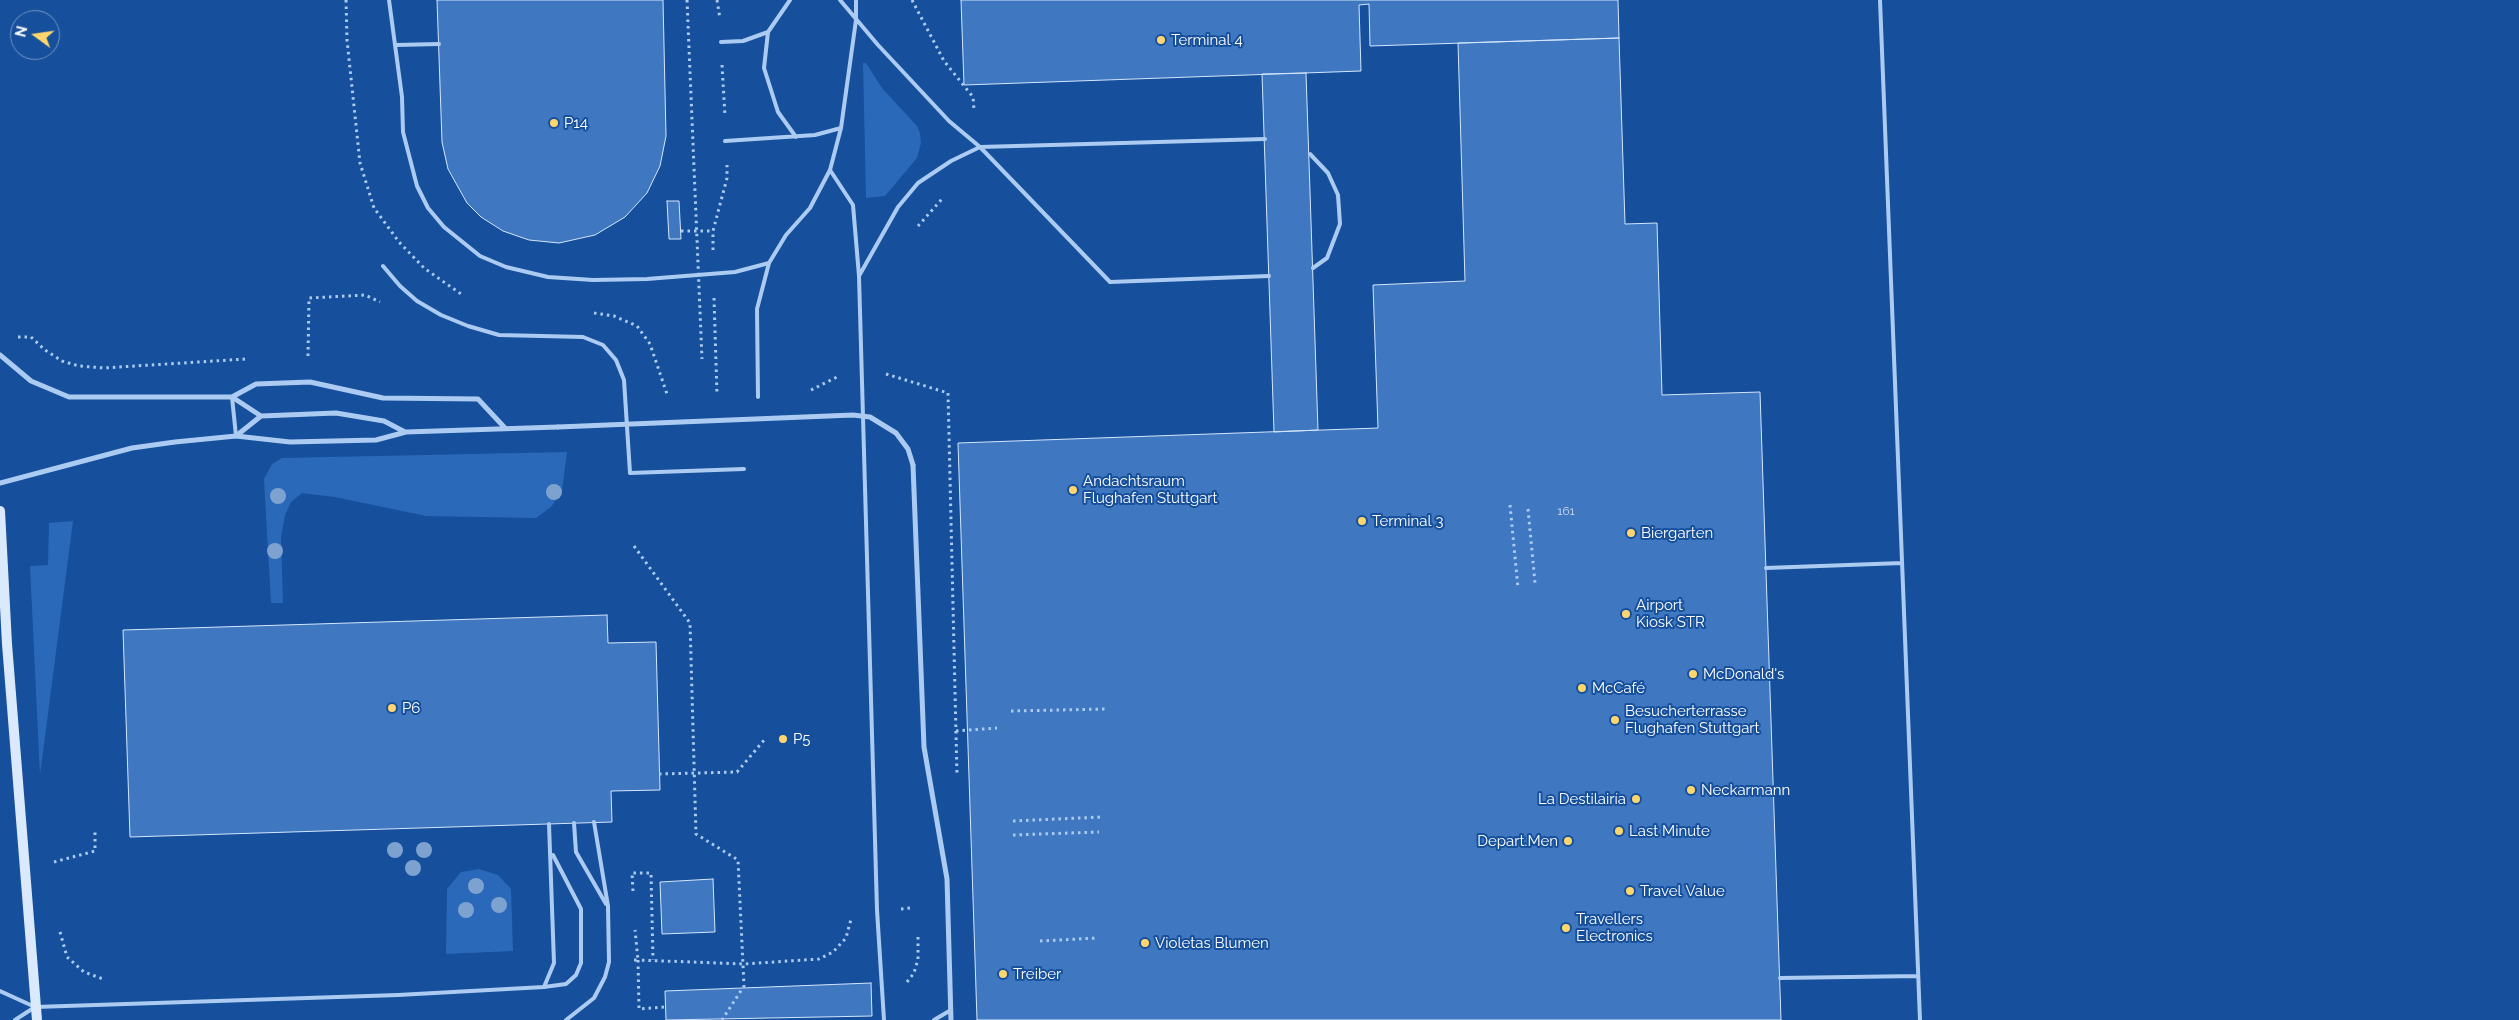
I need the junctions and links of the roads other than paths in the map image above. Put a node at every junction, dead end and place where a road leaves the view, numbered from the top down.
1 (389, 0) edge
2 (790, 0) edge
3 (840, 0) edge
4 (856, 0) edge
5 (1880, 0) edge
6 (856, 20) junction
7 (768, 32) junction
8 (721, 42) dead end
9 (439, 44) dead end
10 (396, 45) junction
11 (841, 128) junction
12 (796, 137) junction
13 (1265, 138) dead end
14 (726, 141) dead end
15 (980, 147) junction
16 (1310, 154) dead end
17 (830, 170) junction
18 (769, 263) junction
19 (383, 266) dead end
20 (1313, 268) dead end
21 (859, 276) junction
22 (1269, 276) dead end
23 (0, 355) edge
24 (232, 397) junction
25 (758, 397) road end
26 (261, 416) junction
27 (505, 428) junction
28 (406, 432) junction
29 (236, 436) junction
30 (744, 469) dead end
31 (0, 483) edge
32 (0, 510) edge
33 (1902, 563) junction
34 (1766, 568) dead end
35 (594, 822) dead end
36 (574, 823) dead end
37 (549, 824) dead end
38 (552, 853) junction
39 (608, 906) junction
40 (1918, 976) junction
41 (1780, 978) dead end
42 (544, 987) junction
43 (0, 992) edge
44 (35, 1007) junction
45 (951, 1010) junction
46 (14, 1020) edge
47 (37, 1020) edge
48 (566, 1020) edge
49 (884, 1020) edge
50 (934, 1020) edge
51 (951, 1020) edge
52 (1920, 1020) edge

1 - 10 lane
2 - 7 lane
3 - 6 lane
4 - 6 lane
5 - 33 lane
6 - 11 lane
6 - 15 lane
7 - 8 lane
7 - 12 lane
9 - 10 lane
10 - 18 lane
11 - 12 lane
11 - 17 lane
12 - 14 lane
13 - 15 lane
15 - 21 lane
15 - 22 lane
16 - 20 lane
17 - 18 lane
17 - 21 lane
18 - 25 lane
19 - 30 lane
21 - 49 lane
23 - 24 street
24 - 26 street
24 - 27 street
24 - 29 lane
26 - 28 street
26 - 29 street
27 - 28 street
27 - 45 street, bridge
28 - 29 street
29 - 31 street
32 - 44 main road
33 - 34 lane
33 - 40 lane
35 - 39 lane
36 - 39 lane
37 - 38 lane
38 - 42 lane
38 - 42 lane
39 - 48 lane
40 - 41 lane
40 - 52 lane
42 - 44 lane
43 - 44 lane
44 - 46 lane
44 - 47 main road
45 - 50 lane, bridge
45 - 51 street

